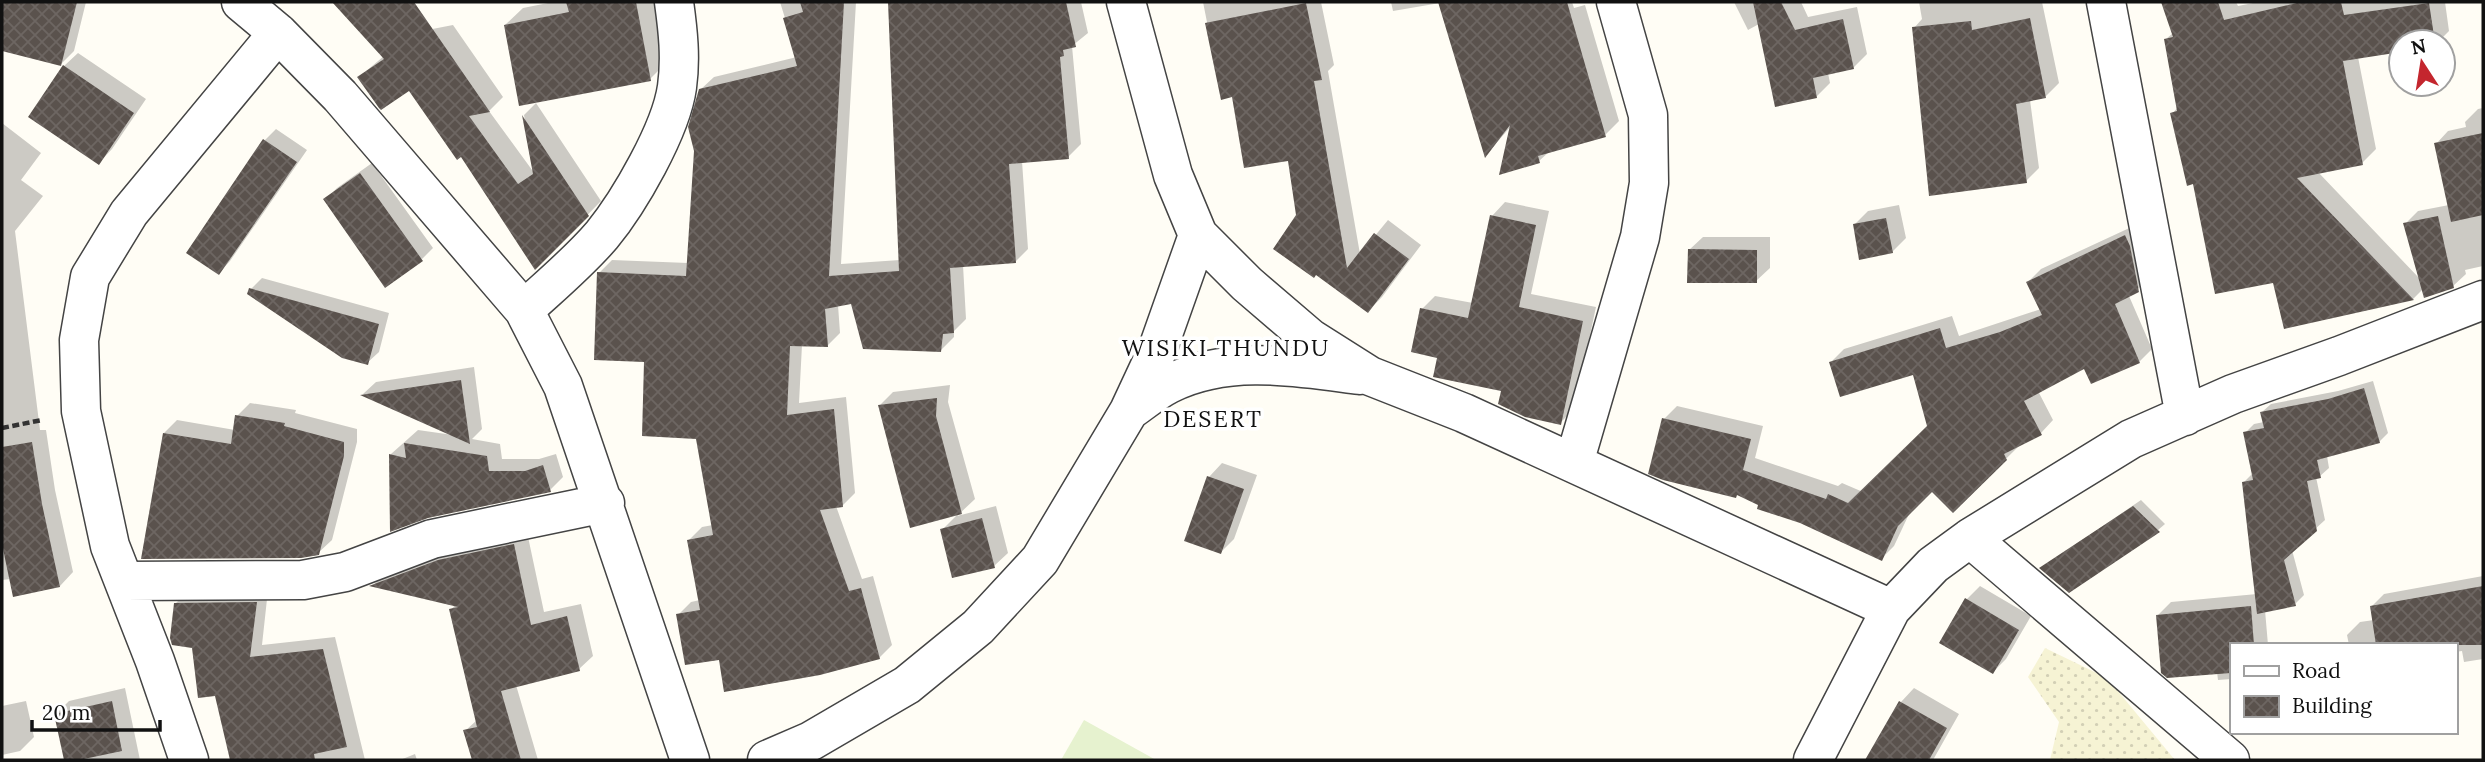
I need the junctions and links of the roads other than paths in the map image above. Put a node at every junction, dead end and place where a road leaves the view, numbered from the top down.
1 (240, 2) edge
2 (674, 2) edge
3 (1126, 2) edge
4 (1616, 2) edge
5 (2106, 2) edge
6 (278, 33) junction
7 (1198, 235) junction
8 (2483, 300) edge
9 (524, 310) junction
10 (1370, 376) junction
11 (1129, 411) junction
12 (2185, 416) junction
13 (1574, 463) junction
14 (604, 503) junction
15 (1970, 538) junction
16 (125, 582) junction
17 (1891, 609) junction
18 (189, 760) edge
19 (690, 760) edge
20 (767, 760) edge
21 (1812, 760) edge
22 (2230, 760) edge

1 - 6 street
2 - 9 street
3 - 7 street
4 - 13 street
5 - 12 street
6 - 9 street
6 - 16 street
7 - 10 street
7 - 11 street
8 - 12 street
9 - 14 street
10 - 11 street
10 - 13 street
11 - 20 street
12 - 15 street
13 - 17 street
14 - 16 street
14 - 19 street
15 - 17 street
15 - 22 street
16 - 18 street
17 - 21 street

